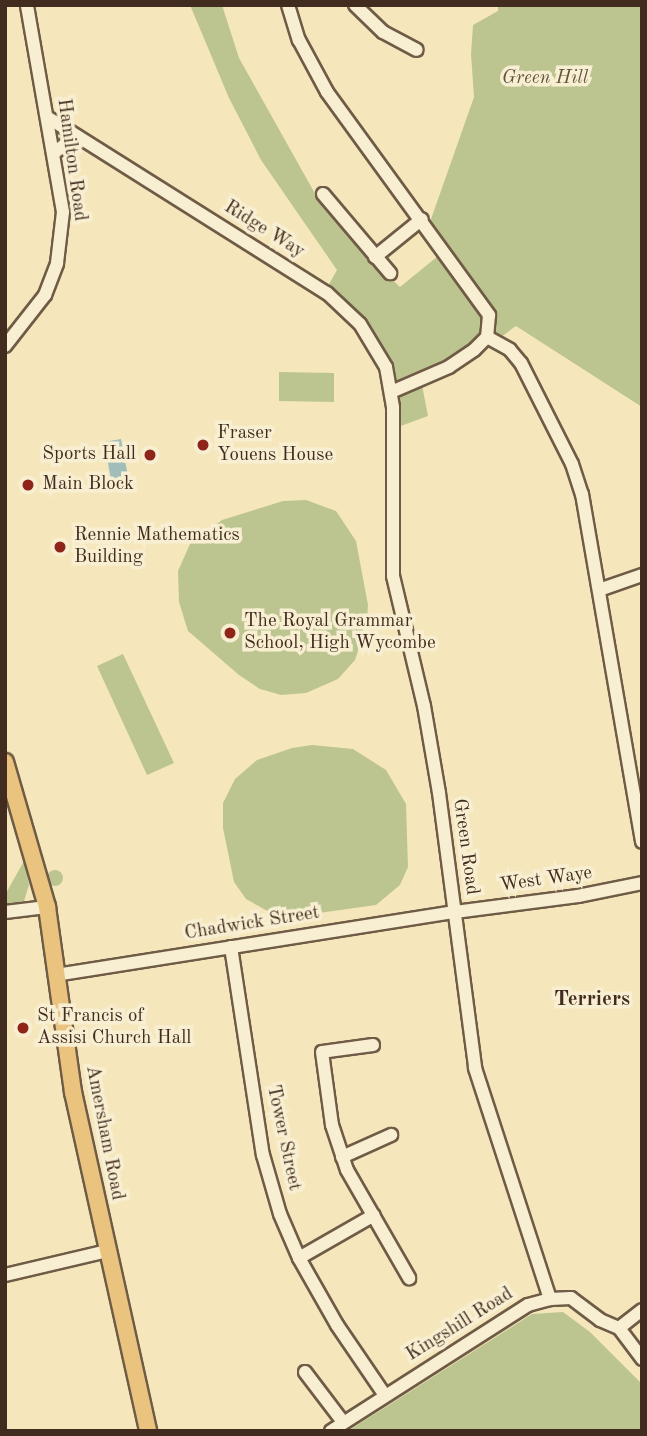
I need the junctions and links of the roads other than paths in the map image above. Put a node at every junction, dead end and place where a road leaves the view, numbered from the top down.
1 (27, 5) edge
2 (288, 5) edge
3 (355, 5) edge
4 (416, 50) dead end
5 (47, 117) junction
6 (76, 136) junction
7 (54, 153) junction
8 (323, 194) dead end
9 (422, 219) junction
10 (375, 257) junction
11 (390, 273) dead end
12 (488, 337) junction
13 (5, 346) edge
14 (391, 392) junction
15 (642, 575) edge
16 (599, 590) junction
17 (5, 762) edge
18 (642, 842) edge
19 (642, 883) edge
20 (47, 907) junction
21 (5, 912) edge
22 (455, 912) junction
23 (231, 947) junction
24 (56, 975) junction
25 (373, 1045) dead end
26 (391, 1136) dead end
27 (342, 1157) junction
28 (374, 1215) junction
29 (107, 1251) junction
30 (299, 1258) junction
31 (5, 1275) edge
32 (409, 1278) dead end
33 (550, 1299) junction
34 (642, 1310) edge
35 (619, 1328) junction
36 (642, 1359) edge
37 (304, 1371) dead end
38 (384, 1394) junction
39 (343, 1422) junction
40 (148, 1431) edge
41 (331, 1431) edge

1 - 5 street, Hamilton Road
2 - 9 street
3 - 4 street
5 - 6 street, Ridge Way
5 - 7 street, Hamilton Road
6 - 7 street
6 - 14 street, Ridge Way
7 - 13 street, Hamilton Road
8 - 10 street
9 - 10 street
9 - 12 street
10 - 11 street
12 - 14 street
12 - 16 street
14 - 22 street, Green Road
15 - 16 street
16 - 18 street
17 - 20 main road, Amersham Road
19 - 22 street, West Waye
20 - 21 street
20 - 24 main road, Amersham Road
22 - 23 street, Chadwick Street
22 - 33 street, Green Road
23 - 24 street, Chadwick Street
23 - 30 street, Tower Street
24 - 29 main road, Amersham Road
25 - 27 street
26 - 27 street
27 - 28 street
28 - 30 street
28 - 32 street
29 - 31 street
29 - 40 main road, Amersham Road
30 - 38 street, Tower Street
33 - 35 street
33 - 38 street, Kingshill Road
34 - 35 street
35 - 36 street
37 - 39 street
38 - 39 street, Kingshill Road
39 - 41 street, Kingshill Road

